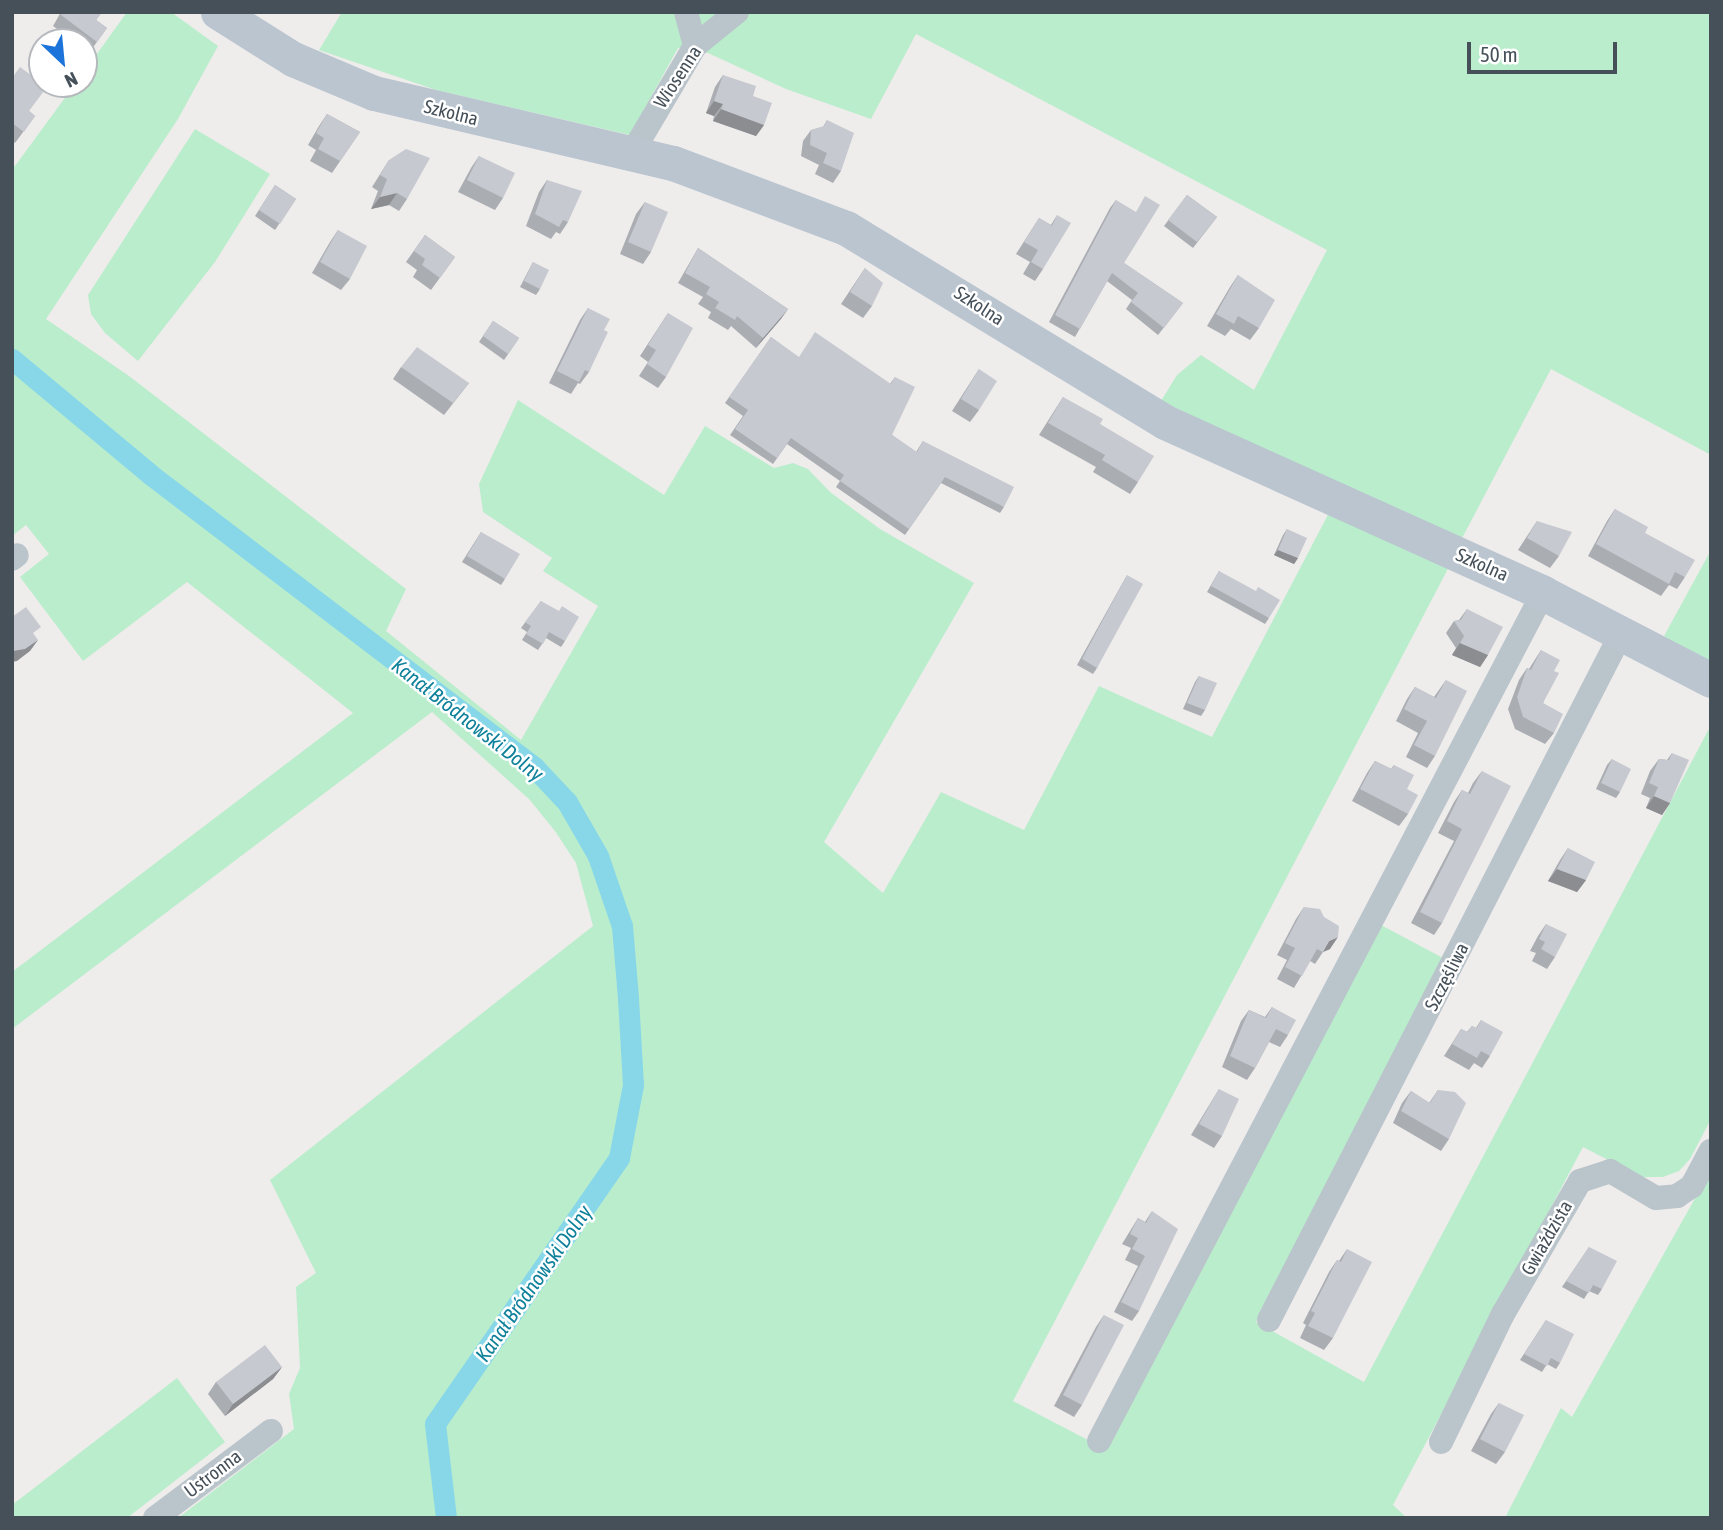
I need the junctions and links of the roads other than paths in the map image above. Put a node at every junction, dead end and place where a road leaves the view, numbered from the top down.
1 (218, 12) edge
2 (686, 12) edge
3 (737, 12) edge
4 (695, 46) junction
5 (632, 153) junction
6 (1543, 593) junction
7 (1622, 632) junction
8 (1711, 680) edge
9 (1711, 1151) edge
10 (1269, 1320) dead end
11 (271, 1431) dead end
12 (1099, 1441) dead end
13 (1441, 1442) dead end
14 (155, 1518) edge

1 - 5 street, Szkolna
2 - 4 street
3 - 4 street, Wiosenna
4 - 5 street, Wiosenna
5 - 6 street, Szkolna
6 - 7 street, Szkolna
6 - 12 street
7 - 8 street, Szkolna
7 - 10 street, Szczęśliwa
9 - 13 street, Gwiaździsta
11 - 14 street, Ustronna

